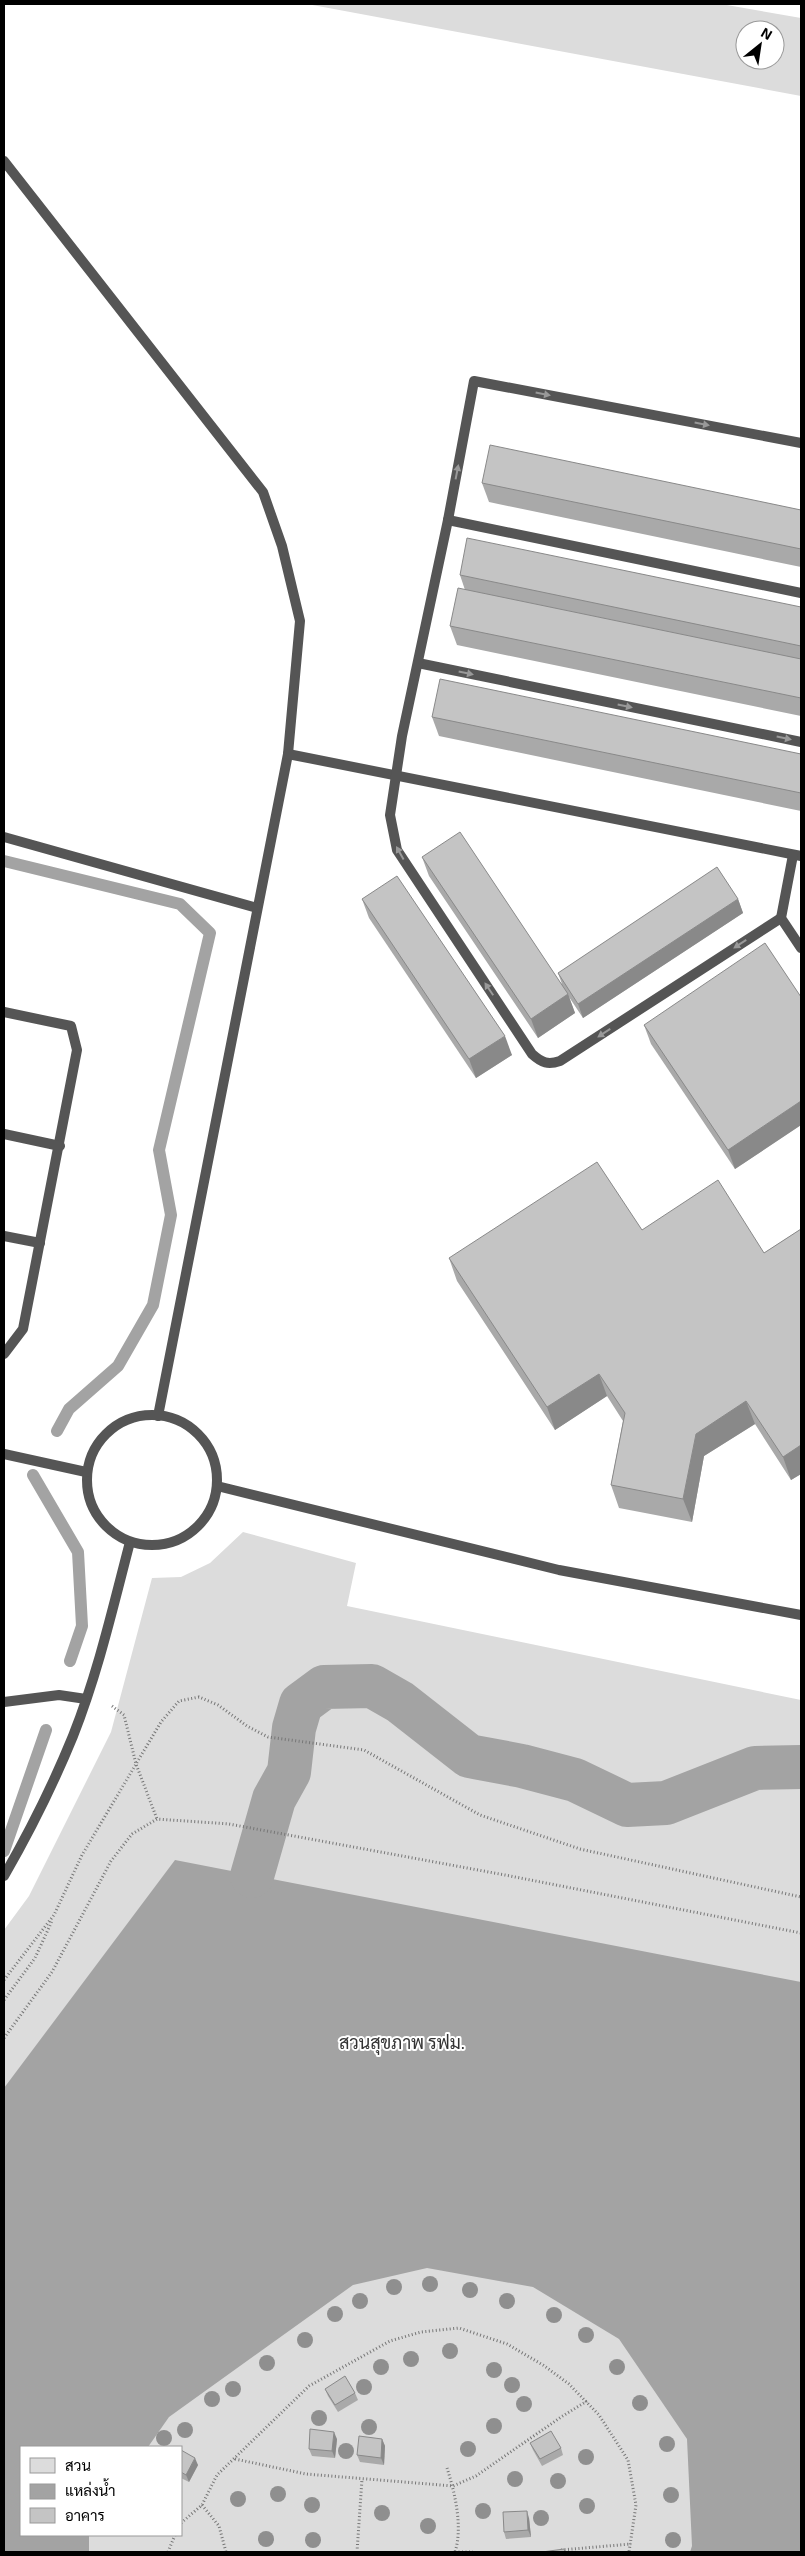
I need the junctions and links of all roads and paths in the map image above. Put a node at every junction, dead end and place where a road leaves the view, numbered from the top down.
1 (4, 160) edge
2 (801, 443) edge
3 (448, 520) junction
4 (801, 592) edge
5 (418, 663) junction
6 (801, 742) edge
7 (288, 754) junction
8 (396, 776) junction
9 (4, 837) edge
10 (797, 856) edge
11 (257, 908) junction
12 (781, 918) junction
13 (801, 948) edge
14 (4, 1012) edge
15 (4, 1134) edge
16 (60, 1146) junction
17 (4, 1236) edge
18 (40, 1243) junction
19 (4, 1354) edge
20 (158, 1416) junction
21 (4, 1454) edge
22 (86, 1472) junction
23 (217, 1486) junction
24 (130, 1542) junction
25 (801, 1615) edge
26 (86, 1699) junction
27 (4, 1702) edge
28 (136, 1764) junction
29 (156, 1819) junction
30 (4, 1876) edge
31 (801, 1897) edge
32 (54, 1916) junction
33 (801, 1933) edge
34 (4, 1980) edge
35 (4, 2000) edge
36 (4, 2038) edge
37 (587, 2401) junction
38 (235, 2459) junction
39 (447, 2468) dead end
40 (362, 2479) junction
41 (453, 2486) junction
42 (202, 2505) junction
43 (182, 2522) edge
44 (175, 2536) edge
45 (631, 2544) junction
46 (559, 2550) edge
47 (168, 2552) edge
48 (226, 2552) edge
49 (357, 2552) edge
50 (455, 2552) edge
51 (473, 2552) edge
52 (629, 2552) edge

1 - 7 lane
3 -> 2 lane
3 - 4 lane
3 - 5 lane
5 -> 6 lane
5 - 8 lane
7 - 8 lane
7 - 11 lane
8 - 10 lane
12 -> 8 lane
9 - 11 lane
10 - 12 lane
11 - 20 lane
12 - 13 lane
14 - 16 lane
15 - 16 lane
16 - 18 lane
17 - 18 lane
18 - 19 lane
20 - 22 lane
20 - 23 lane
21 - 22 lane
22 - 24 lane
23 - 24 lane
23 - 25 lane
24 - 26 lane
26 - 27 lane
26 - 28 path
26 - 30 lane
28 - 29 path
28 - 31 path
28 - 32 path
29 - 33 path
29 - 36 path
32 - 34 path
32 - 35 path
37 - 38 path
37 - 41 path
37 - 45 path
38 - 40 path
38 - 42 path
39 - 41 path
40 - 41 path
40 - 49 path
41 - 50 path
42 - 43 path
42 - 48 path
44 - 47 path
45 - 46 path
45 - 52 path
50 - 51 path

